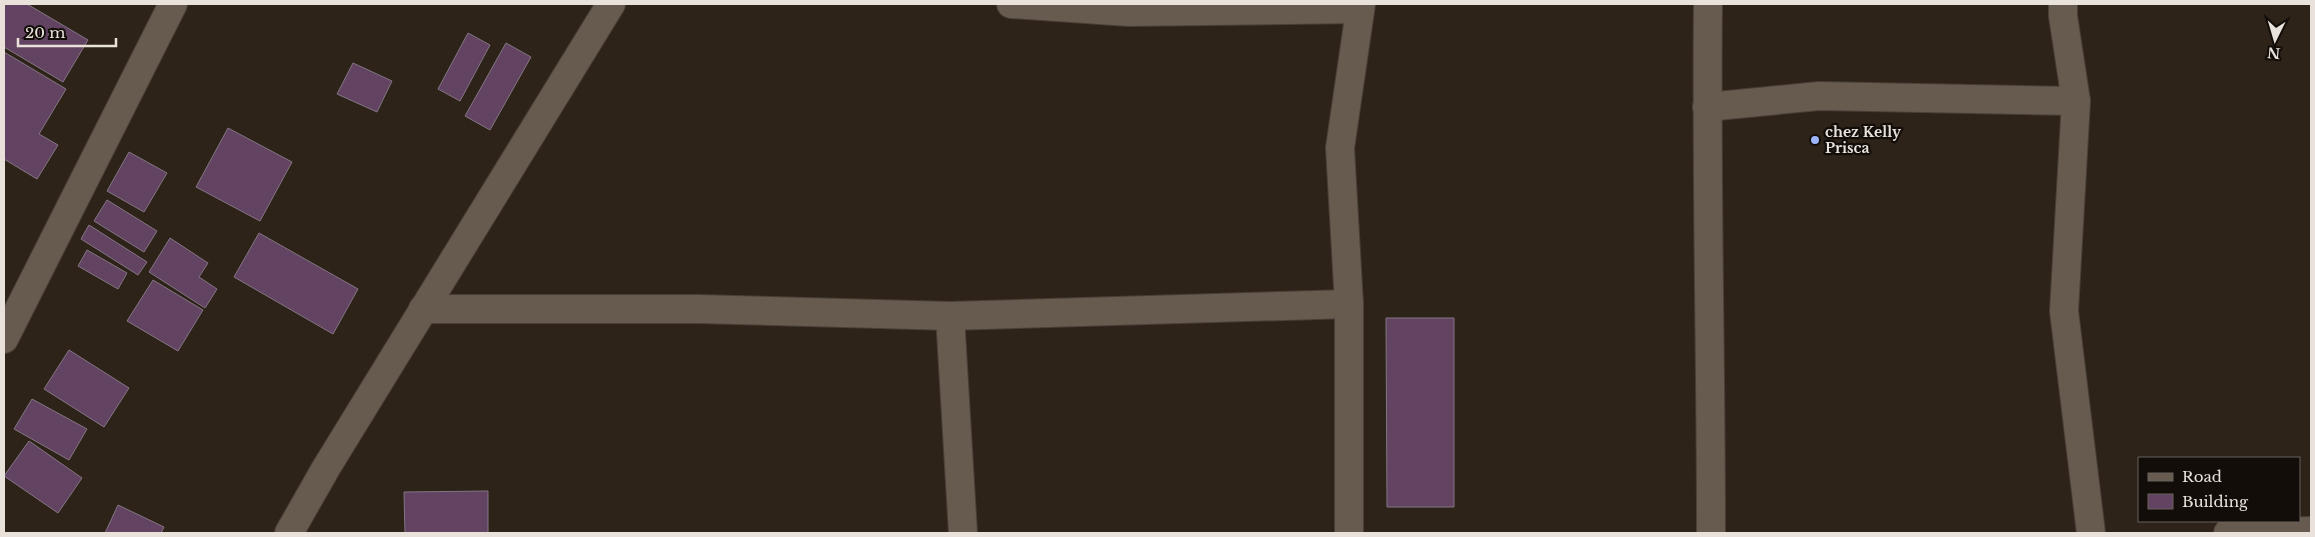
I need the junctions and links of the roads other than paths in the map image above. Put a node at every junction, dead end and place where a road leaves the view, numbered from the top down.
1 (173, 4) edge
2 (611, 4) edge
3 (1011, 4) edge
4 (1708, 4) edge
5 (2063, 4) edge
6 (1361, 6) edge
7 (1129, 8) edge
8 (2076, 101) junction
9 (1707, 107) junction
10 (1349, 304) junction
11 (423, 310) junction
12 (950, 316) junction
13 (4, 339) edge
14 (2311, 531) edge
15 (289, 533) edge
16 (963, 533) edge
17 (1349, 533) edge
18 (1711, 533) edge
19 (2091, 533) edge
20 (2228, 533) edge

1 - 13 street
2 - 11 street
3 - 7 street
4 - 9 street
5 - 8 street
6 - 7 street
6 - 10 street
8 - 9 street
8 - 19 street
9 - 18 street
10 - 12 street
10 - 17 street
11 - 12 street
11 - 15 street
12 - 16 street
14 - 20 street

